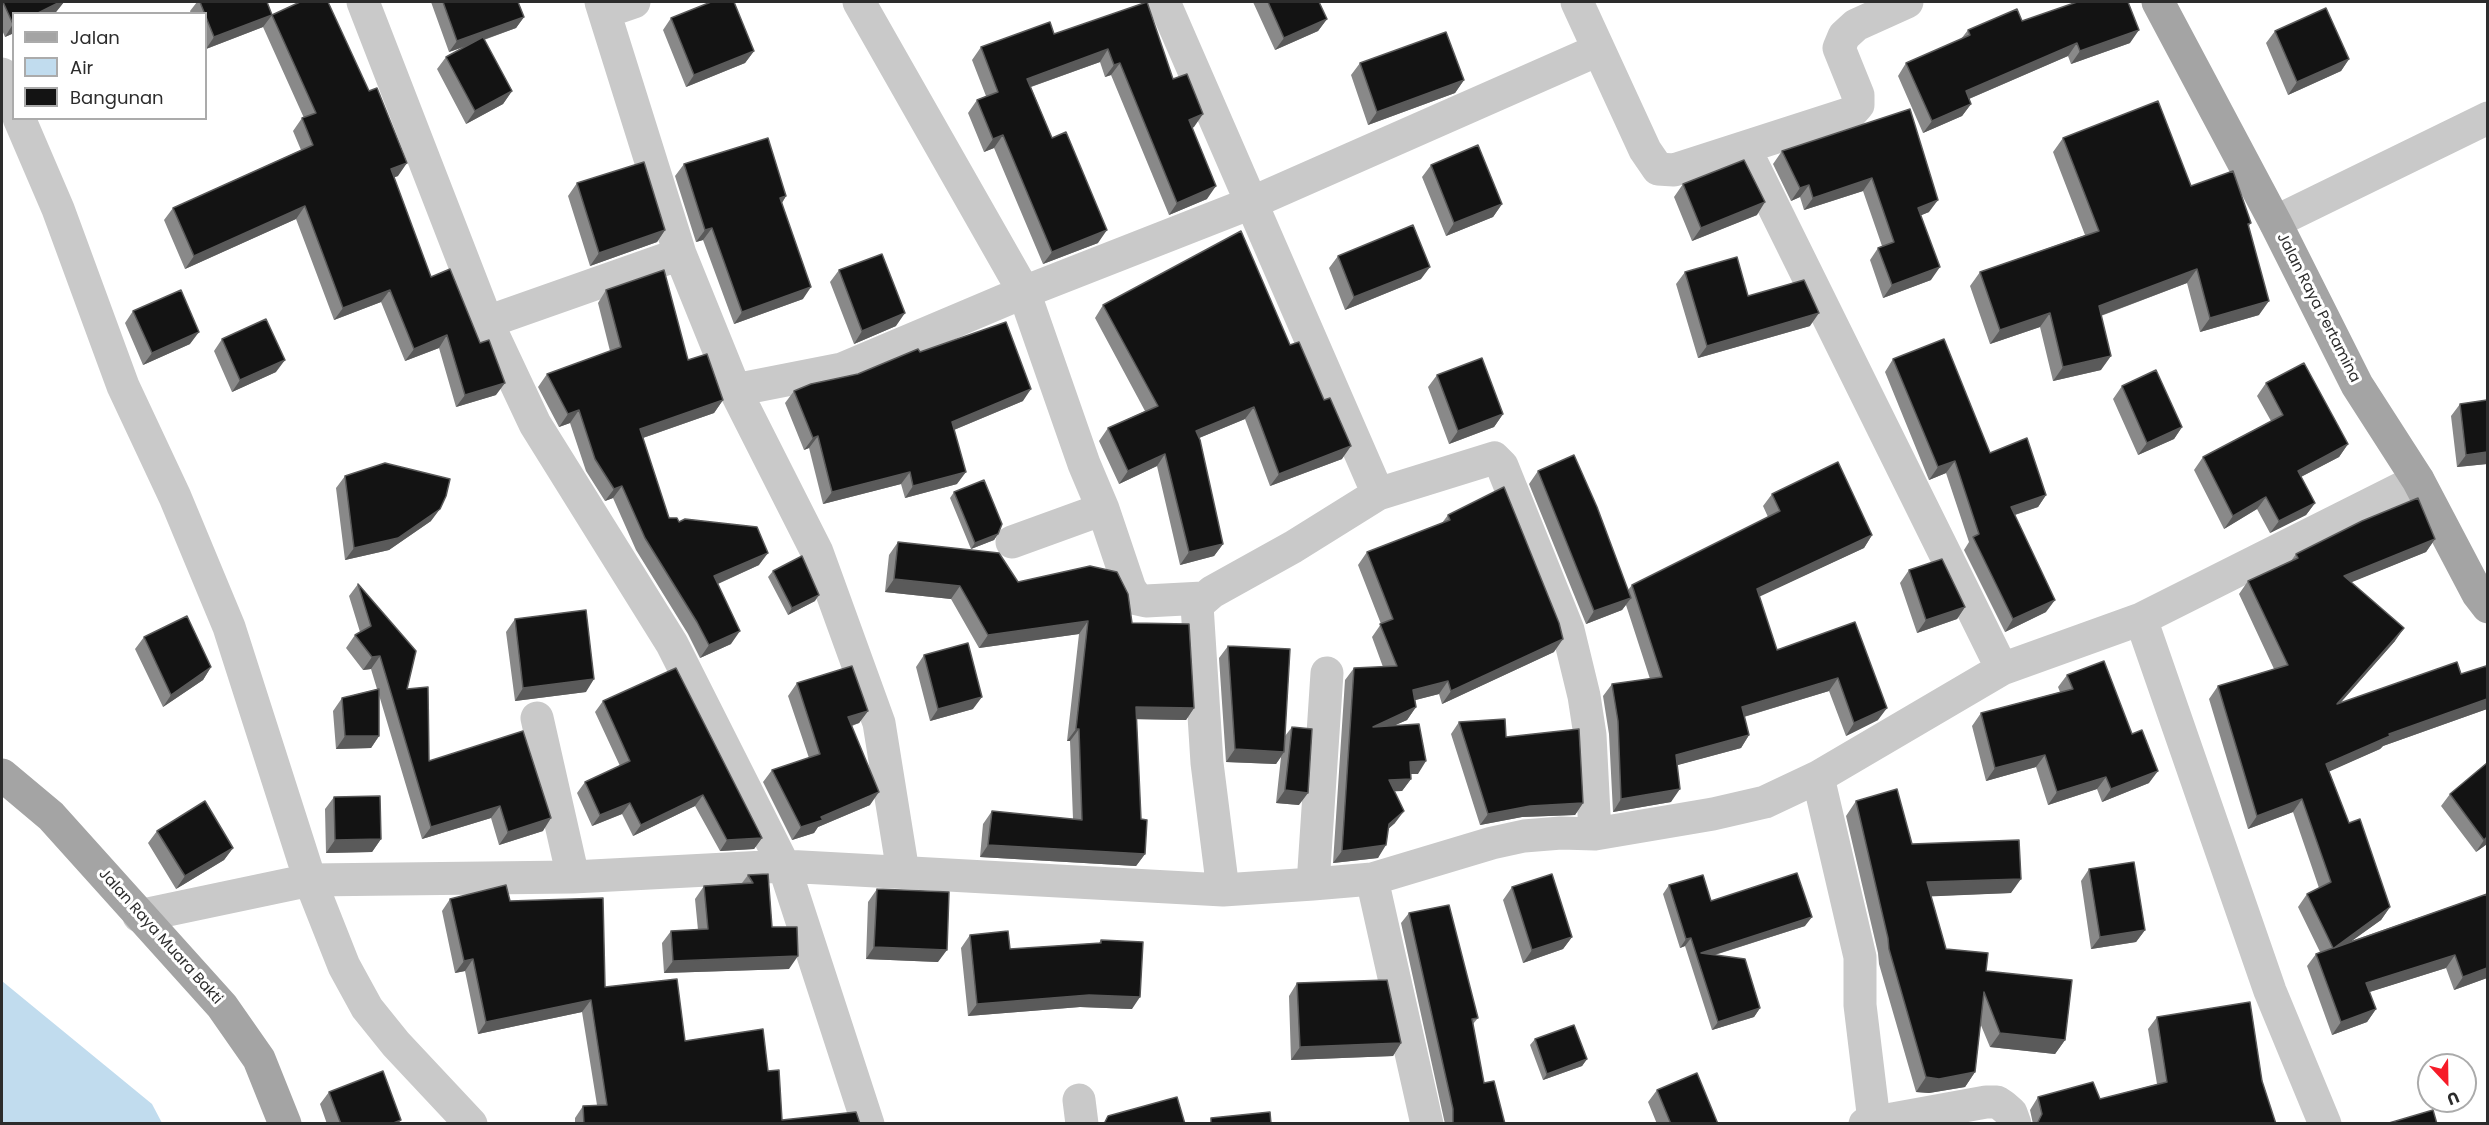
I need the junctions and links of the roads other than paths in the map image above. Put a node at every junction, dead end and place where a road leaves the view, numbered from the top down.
1 (363, 2) edge
2 (859, 2) edge
3 (1164, 2) edge
4 (1577, 2) edge
5 (1907, 2) edge
6 (2158, 2) edge
7 (613, 5) edge
8 (1598, 50) junction
9 (2, 74) edge
10 (12, 100) edge
11 (2487, 118) edge
12 (20, 120) edge
13 (1744, 148) junction
14 (1251, 203) junction
15 (2274, 222) junction
16 (680, 254) junction
17 (1024, 291) junction
18 (488, 322) junction
19 (735, 390) junction
20 (2418, 480) junction
21 (1378, 494) junction
22 (1103, 509) junction
23 (1012, 542) dead end
24 (1203, 598) junction
25 (2487, 608) edge
26 (2141, 619) junction
27 (2002, 669) junction
28 (1327, 673) dead end
29 (537, 718) dead end
30 (2, 775) edge
31 (1818, 777) junction
32 (1595, 834) junction
33 (784, 866) junction
34 (903, 872) junction
35 (573, 877) junction
36 (1372, 879) junction
37 (1313, 884) junction
38 (289, 885) junction
39 (1223, 890) junction
40 (139, 915) junction
41 (1869, 1122) edge
42 (285, 1124) edge
43 (471, 1124) edge
44 (868, 1124) edge
45 (1427, 1124) edge
46 (2015, 1124) edge
47 (2325, 1124) edge

1 - 18 street
2 - 17 street
3 - 14 street
4 - 8 street
5 - 13 street
6 - 15 main road, Jalan Raya Pertamina
7 - 16 street
8 - 13 street
8 - 14 street
9 - 10 street
11 - 15 street
12 - 38 street
13 - 27 street
14 - 17 street
14 - 21 street
15 - 20 main road, Jalan Raya Pertamina
16 - 18 street
16 - 19 street
17 - 19 street
17 - 22 street
18 - 33 street
19 - 34 street
20 - 25 main road, Jalan Raya Pertamina
20 - 26 street
21 - 24 street
21 - 32 street
22 - 23 street
22 - 24 street
24 - 39 street
26 - 27 street
26 - 47 street
27 - 31 street
28 - 37 street
29 - 35 street
30 - 40 main road, Jalan Raya Muara Bakti
31 - 32 street
31 - 41 street
32 - 36 street
33 - 34 street
33 - 35 street
33 - 44 street
34 - 39 street
35 - 38 street
36 - 37 street
36 - 45 street
37 - 39 street
38 - 40 street
38 - 43 street
40 - 42 main road, Jalan Raya Muara Bakti
41 - 46 street

